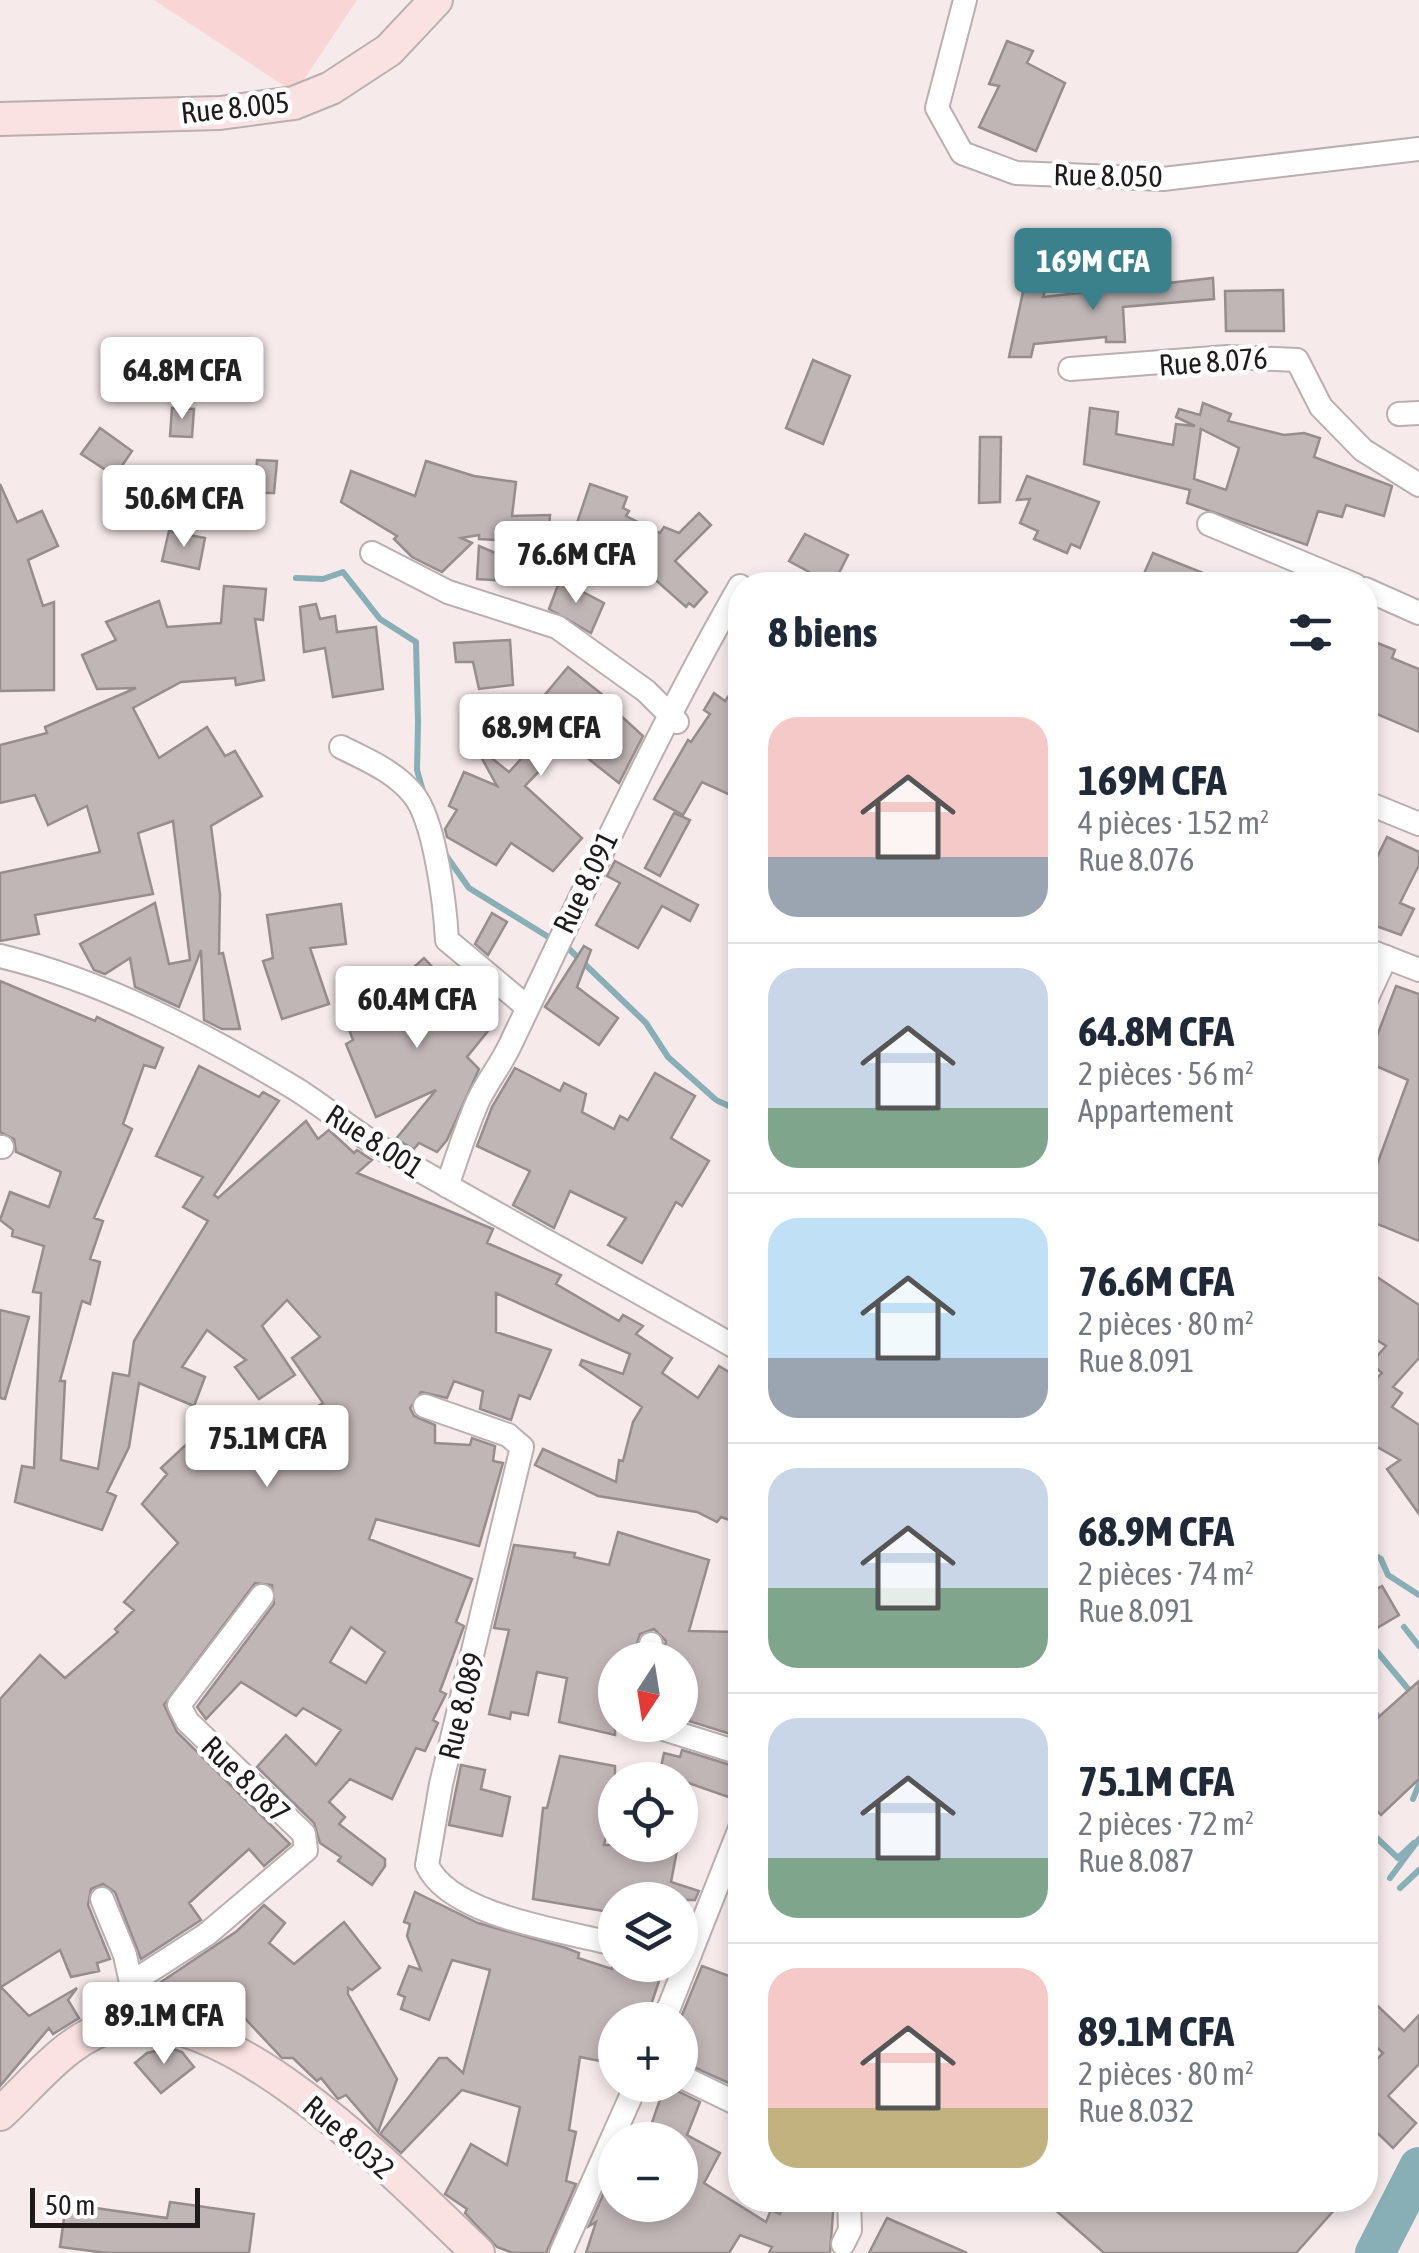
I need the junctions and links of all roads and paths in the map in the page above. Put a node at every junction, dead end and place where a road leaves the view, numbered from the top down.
1 (436, 0) edge
2 (966, 0) edge
3 (0, 119) edge
4 (1419, 149) edge
5 (1070, 369) dead end
6 (1419, 485) edge
7 (1209, 524) dead end
8 (372, 552) dead end
9 (1324, 572) edge
10 (1378, 595) edge
11 (728, 611) edge
12 (1419, 612) edge
13 (674, 719) junction
14 (341, 747) dead end
15 (1378, 807) edge
16 (1419, 824) edge
17 (1378, 954) edge
18 (0, 956) edge
19 (1419, 970) edge
20 (526, 1006) junction
21 (447, 1186) junction
22 (728, 1343) edge
23 (425, 1406) dead end
24 (262, 1596) dead end
25 (698, 1740) edge
26 (728, 1749) edge
27 (728, 1872) edge
28 (102, 1899) dead end
29 (698, 1933) edge
30 (598, 1939) edge
31 (130, 1983) junction
32 (122, 2024) junction
33 (698, 2085) edge
34 (728, 2100) edge
35 (628, 2102) edge
36 (0, 2114) edge
37 (849, 2212) edge
38 (843, 2244) dead end
39 (478, 2253) edge
40 (561, 2253) edge

1 - 3 street, Rue 8.005
2 - 4 street, Rue 8.050
5 - 6 street, Rue 8.076
7 - 9 street
8 - 13 street
10 - 12 street
11 - 13 street, Rue 8.091
13 - 20 street, Rue 8.091
14 - 20 street
15 - 16 street
17 - 19 street
18 - 21 street, Rue 8.001
20 - 21 street, Rue 8.091
21 - 22 street, Rue 8.001
23 - 30 street, Rue 8.089
24 - 31 street, Rue 8.087
25 - 26 street
27 - 29 street
28 - 31 street
31 - 32 street
32 - 36 street
32 - 39 street, Rue 8.032
33 - 34 street
35 - 40 street
37 - 38 street

